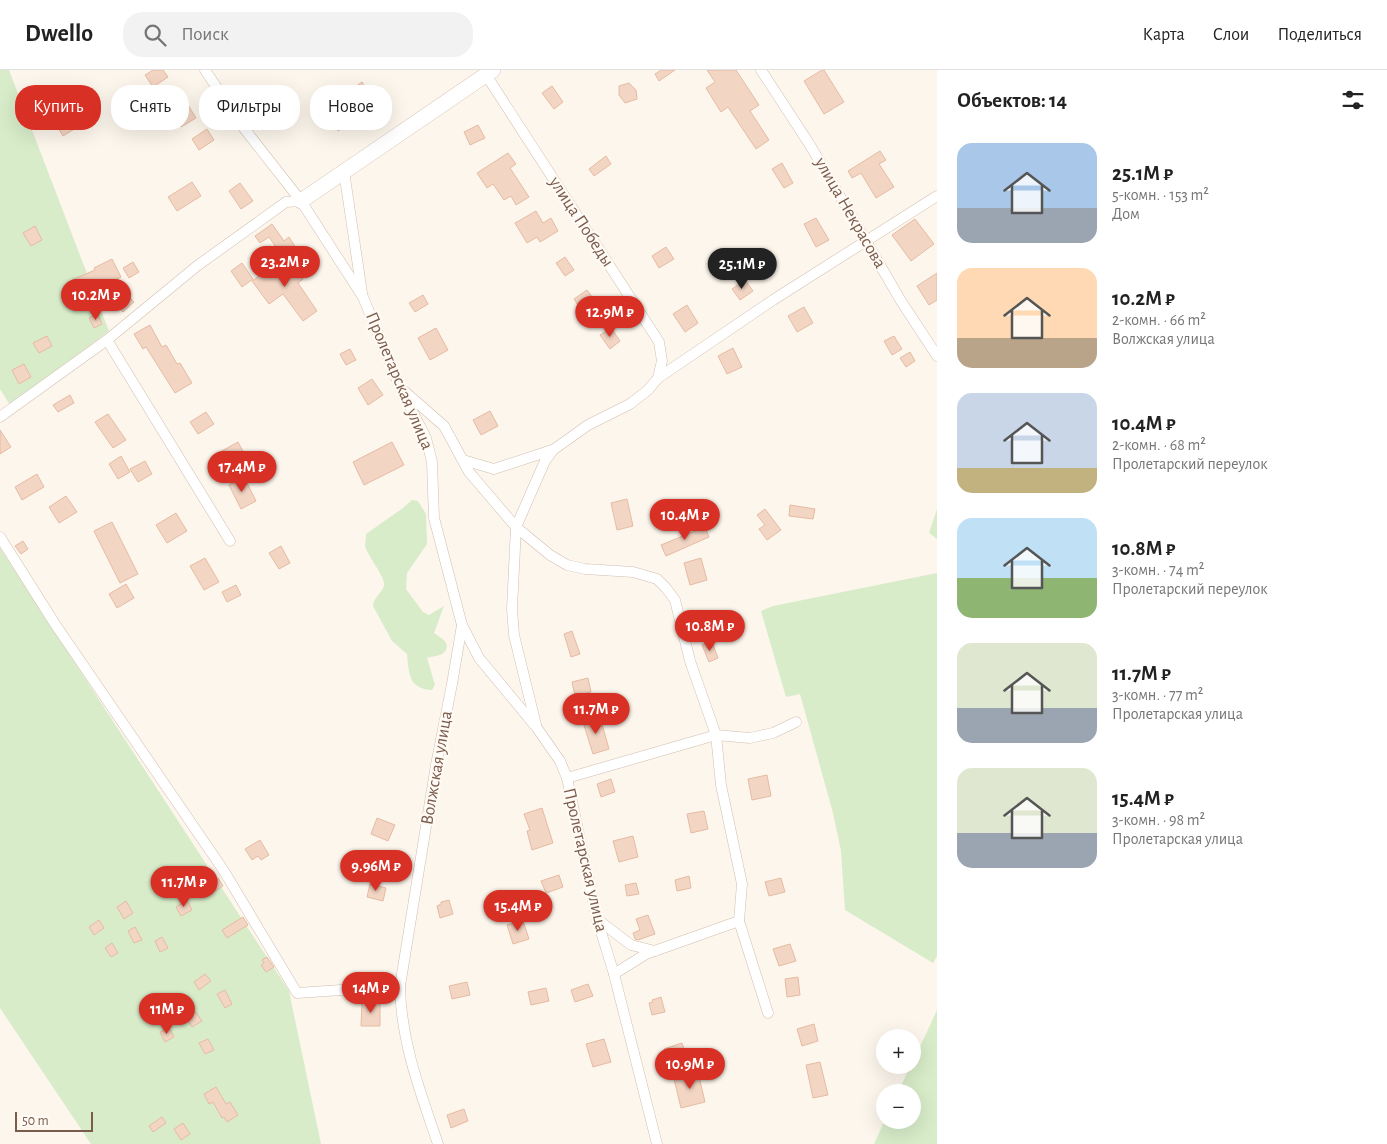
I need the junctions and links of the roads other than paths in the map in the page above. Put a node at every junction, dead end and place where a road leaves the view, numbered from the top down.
1 (205, 70) edge
2 (761, 70) edge
3 (489, 71) edge
4 (344, 171) junction
5 (937, 196) edge
6 (301, 201) junction
7 (866, 240) junction
8 (363, 297) junction
9 (107, 340) junction
10 (937, 356) edge
11 (658, 378) junction
12 (400, 387) junction
13 (0, 417) edge
14 (553, 450) junction
15 (463, 460) junction
16 (516, 527) junction
17 (0, 537) edge
18 (230, 541) dead end
19 (462, 625) junction
20 (796, 722) dead end
21 (537, 728) junction
22 (716, 735) junction
23 (567, 778) junction
24 (597, 919) junction
25 (739, 921) junction
26 (654, 951) junction
27 (614, 974) junction
28 (400, 986) junction
29 (768, 1013) dead end
30 (438, 1144) edge
31 (657, 1144) edge

1 - 6 street, Пролетарская улица
2 - 7 street, улица Некрасова
3 - 4 street
3 - 11 street, улица Победы
4 - 6 street
4 - 8 street
5 - 7 street
6 - 8 street, Пролетарская улица
6 - 9 street
7 - 10 street, улица Некрасова
7 - 11 street
8 - 12 street, Пролетарская улица
9 - 13 street
9 - 18 street
11 - 14 street
12 - 15 street
12 - 19 street, Пролетарская улица
14 - 15 street
14 - 16 street
15 - 16 street
16 - 21 street
16 - 22 street
17 - 28 street
19 - 21 street, Пролетарская улица
19 - 28 street, Волжская улица
20 - 22 street
21 - 23 street, Пролетарская улица
22 - 23 street
22 - 25 street
23 - 24 street, Пролетарская улица
24 - 26 street
24 - 27 street, Пролетарская улица
25 - 26 street
25 - 29 street
26 - 27 street
27 - 31 street, Пролетарская улица
28 - 30 street, Волжская улица

